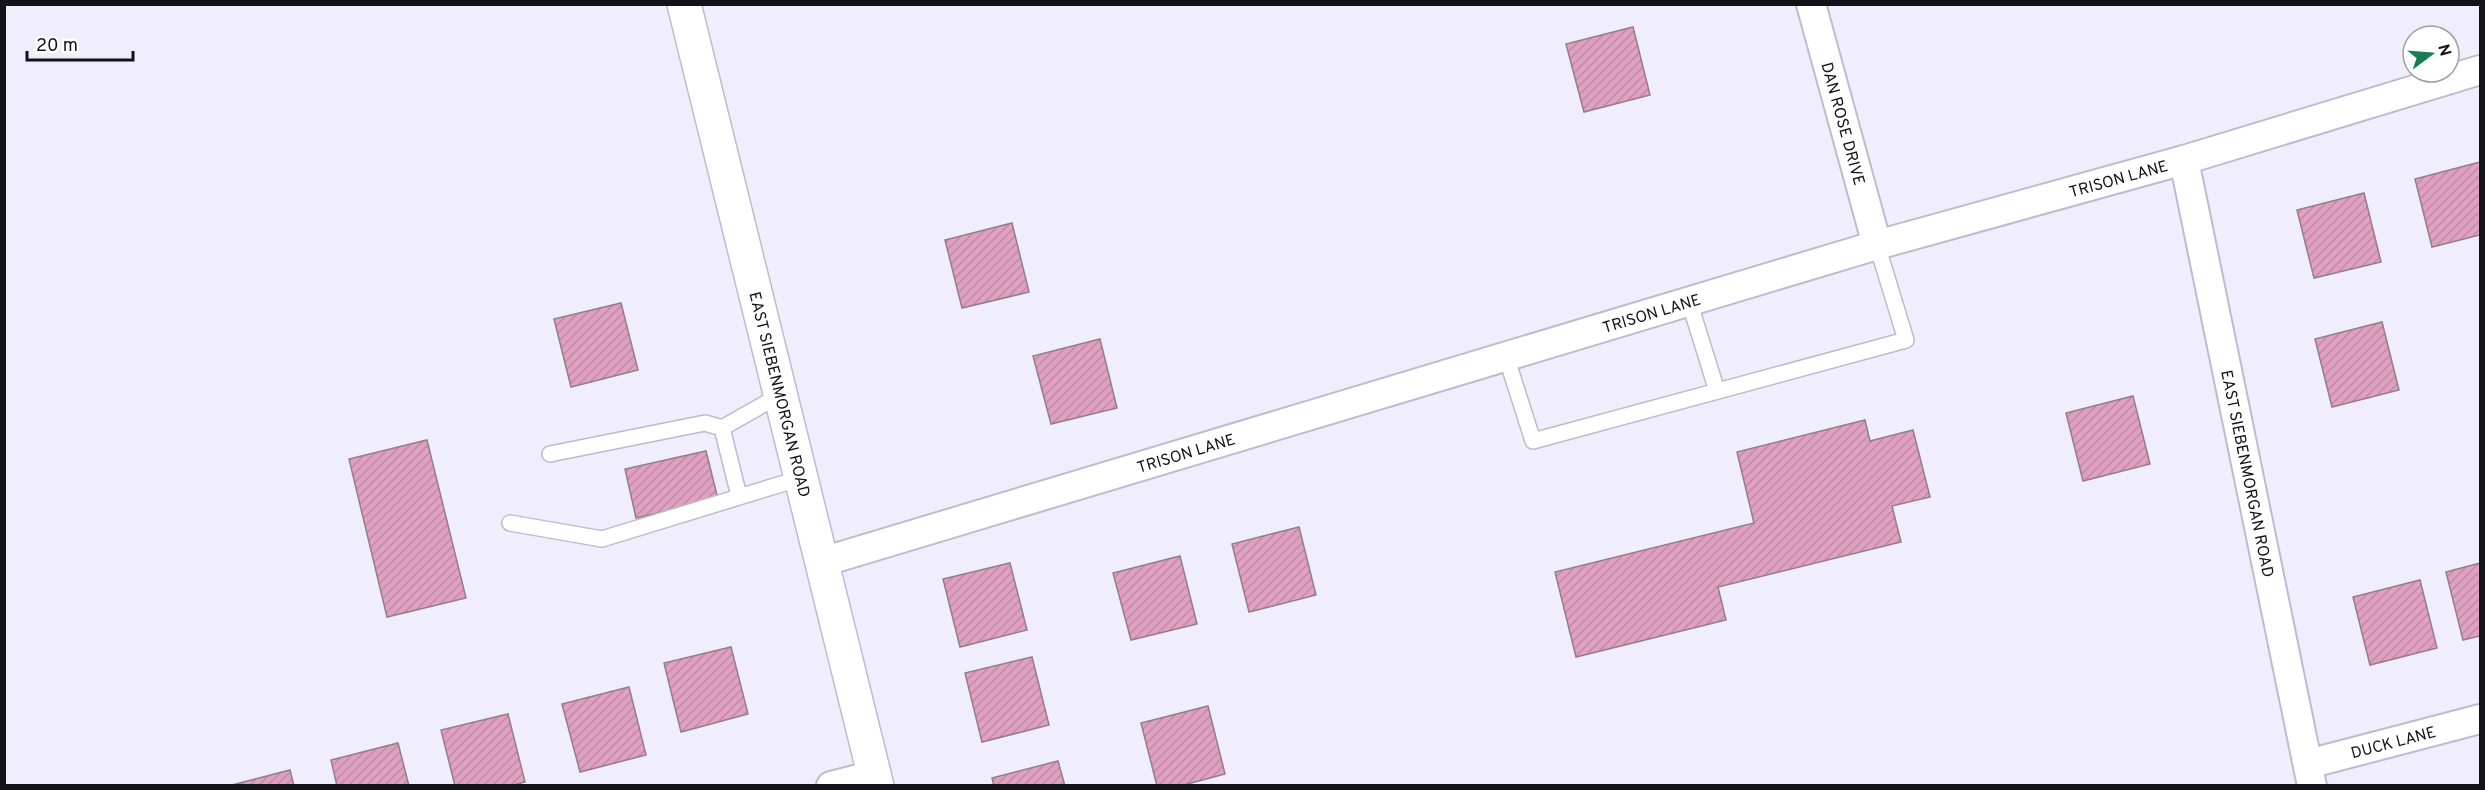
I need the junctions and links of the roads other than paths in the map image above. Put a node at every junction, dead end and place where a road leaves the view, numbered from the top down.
1 (684, 4) edge
2 (1811, 4) edge
3 (2481, 70) edge
4 (2184, 160) junction
5 (1877, 245) junction
6 (1689, 301) junction
7 (1506, 356) junction
8 (1717, 391) junction
9 (780, 395) junction
10 (722, 428) junction
11 (550, 454) dead end
12 (801, 478) junction
13 (739, 496) junction
14 (510, 523) dead end
15 (822, 562) junction
16 (2481, 719) edge
17 (2310, 775) edge
18 (875, 780) edge
19 (831, 786) edge

1 - 9 street, EAST SIEBENMORGAN ROAD
2 - 5 street, DAN ROSE DRIVE
3 - 4 street, TRISON LANE
4 - 5 street, TRISON LANE
4 - 17 street, EAST SIEBENMORGAN ROAD
5 - 6 street, TRISON LANE
5 - 8 lane
6 - 7 street, TRISON LANE
6 - 8 lane
7 - 8 lane
7 - 15 street, TRISON LANE
9 - 10 lane
9 - 12 street, EAST SIEBENMORGAN ROAD
10 - 11 lane
10 - 13 lane
12 - 13 lane
12 - 15 street, EAST SIEBENMORGAN ROAD
13 - 14 lane
15 - 18 street, EAST SIEBENMORGAN ROAD
16 - 17 street, DUCK LANE
18 - 19 street

